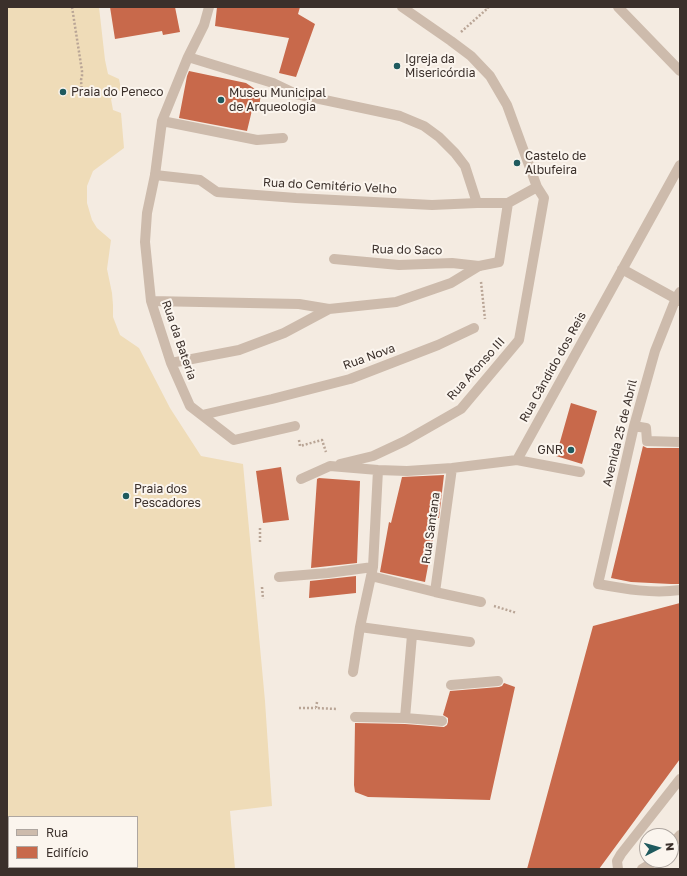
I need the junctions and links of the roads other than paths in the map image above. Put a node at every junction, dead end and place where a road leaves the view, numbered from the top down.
1 (209, 7) edge
2 (402, 7) edge
3 (618, 7) edge
4 (188, 57) junction
5 (680, 71) edge
6 (162, 122) junction
7 (283, 138) dead end
8 (680, 165) edge
9 (155, 175) junction
10 (537, 187) junction
11 (476, 203) junction
12 (508, 203) junction
13 (334, 259) dead end
14 (622, 269) junction
15 (480, 270) junction
16 (679, 297) edge
17 (151, 301) junction
18 (328, 309) junction
19 (474, 328) road end
20 (170, 363) junction
21 (202, 415) junction
22 (295, 426) road end
23 (634, 426) junction
24 (680, 442) edge
25 (516, 460) junction
26 (330, 466) junction
27 (452, 468) junction
28 (378, 470) junction
29 (580, 472) dead end
30 (301, 479) dead end
31 (372, 571) junction
32 (279, 577) dead end
33 (680, 590) edge
34 (435, 592) junction
35 (480, 602) road end
36 (360, 627) junction
37 (412, 635) junction
38 (470, 642) dead end
39 (353, 672) dead end
40 (498, 681) dead end
41 (451, 685) dead end
42 (355, 717) dead end
43 (406, 718) junction
44 (442, 721) dead end
45 (680, 779) edge
46 (618, 869) edge

1 - 4 street, Rua da Bateria
2 - 10 street, Rua Afonso III
3 - 5 street
4 - 6 street, Rua da Bateria
4 - 11 street
6 - 7 street
6 - 9 street, Rua da Bateria
8 - 14 street, Rua Cândido dos Reis
9 - 11 street, Rua do Cemitério Velho
9 - 17 street, Rua da Bateria
10 - 12 street
10 - 26 street, Rua Afonso III
11 - 12 street, Rua do Cemitério Velho
12 - 15 street
13 - 15 street, Rua do Saco
14 - 16 street
14 - 25 street, Rua Cândido dos Reis
15 - 18 street
16 - 23 street, Avenida 25 de Abril
17 - 18 street
17 - 20 street, Rua da Bateria
18 - 20 street
19 - 21 street, Rua Nova
20 - 21 street, Rua da Bateria
21 - 22 street, Rua da Bateria
23 - 24 street
23 - 33 street, Avenida 25 de Abril
25 - 27 street
25 - 29 street
26 - 28 street
26 - 30 street, Rua Afonso III
27 - 28 street
27 - 34 street, Rua Santana
28 - 31 street
31 - 32 street
31 - 34 street
31 - 36 street
34 - 35 street
36 - 37 street
36 - 39 street
37 - 38 street
37 - 43 street
40 - 41 street
42 - 43 street
43 - 44 street
45 - 46 street

